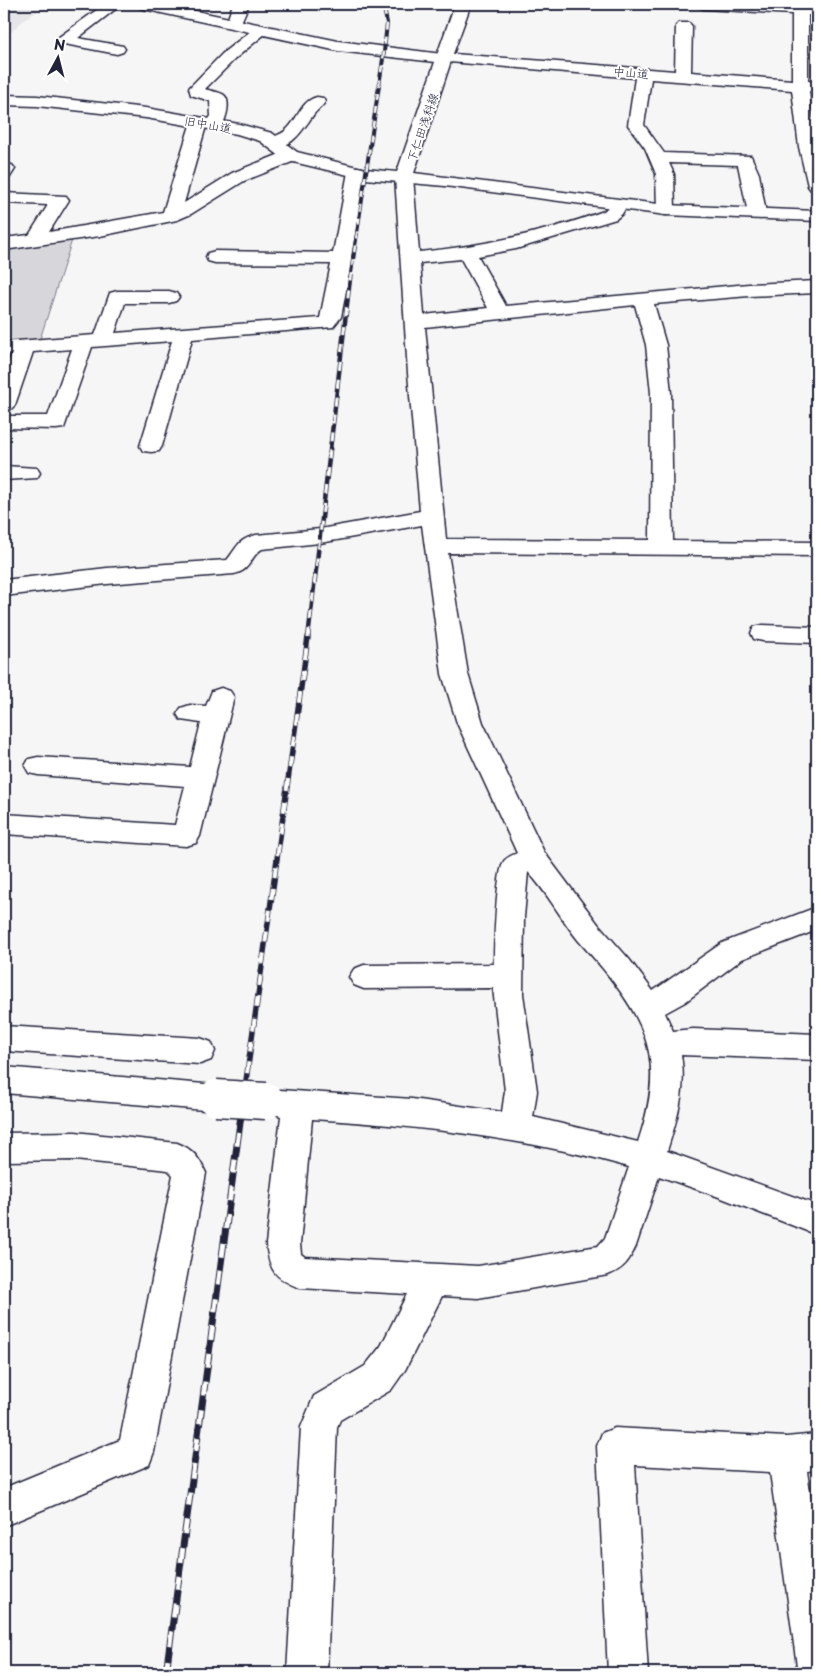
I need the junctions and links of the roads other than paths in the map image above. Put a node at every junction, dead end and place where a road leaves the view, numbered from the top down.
1 (114, 4) edge
2 (143, 4) edge
3 (241, 4) edge
4 (463, 4) edge
5 (704, 4) edge
6 (171, 7) edge
7 (800, 10) junction
8 (817, 11) edge
9 (234, 24) junction
10 (684, 26) dead end
11 (261, 30) junction
12 (117, 49) dead end
13 (444, 58) junction
14 (644, 73) junction
15 (683, 76) junction
16 (800, 85) junction
17 (817, 86) edge
18 (4, 100) edge
19 (317, 102) dead end
20 (207, 123) junction
21 (274, 143) junction
22 (291, 156) junction
23 (657, 158) junction
24 (357, 172) junction
25 (404, 177) junction
26 (817, 186) edge
27 (4, 198) edge
28 (618, 205) junction
29 (666, 210) junction
30 (757, 213) junction
31 (171, 216) junction
32 (817, 216) edge
33 (37, 240) junction
34 (4, 244) edge
35 (466, 253) junction
36 (215, 257) dead end
37 (411, 258) junction
38 (343, 259) junction
39 (817, 287) edge
40 (169, 297) dead end
41 (643, 300) junction
42 (500, 312) junction
43 (416, 322) junction
44 (184, 334) junction
45 (93, 341) junction
46 (25, 346) junction
47 (4, 348) edge
48 (4, 405) edge
49 (4, 422) edge
50 (175, 446) dead end
51 (432, 516) junction
52 (435, 546) junction
53 (662, 548) junction
54 (817, 549) edge
55 (4, 588) edge
56 (764, 633) dead end
57 (817, 635) edge
58 (209, 709) dead end
59 (58, 761) dead end
60 (200, 777) junction
61 (4, 824) edge
62 (533, 857) junction
63 (817, 918) edge
64 (508, 976) junction
65 (364, 977) dead end
66 (648, 1008) junction
67 (4, 1038) edge
68 (664, 1044) junction
69 (817, 1047) edge
70 (200, 1051) dead end
71 (4, 1080) edge
72 (298, 1104) junction
73 (515, 1128) junction
74 (4, 1147) edge
75 (647, 1159) junction
76 (817, 1220) edge
77 (432, 1280) junction
78 (801, 1454) edge
79 (4, 1507) edge
80 (817, 1666) edge
81 (307, 1673) edge
82 (628, 1673) edge

1 - 12 street
2 - 6 street
3 - 9 street
4 - 13 street, 下仁田浅科線
5 - 7 street
6 - 9 street
7 - 8 street
7 - 16 street
9 - 11 street
10 - 15 street
11 - 13 street
11 - 20 street
13 - 14 street, 中山道
13 - 25 street, 下仁田浅科線
14 - 15 street, 中山道
14 - 23 street
15 - 16 street, 中山道
16 - 17 street, 中山道
16 - 26 street
18 - 20 street, 旧中山道
19 - 21 street
20 - 21 street, 旧中山道
20 - 31 street
21 - 22 street, 旧中山道
22 - 24 street, 旧中山道
22 - 31 street
23 - 29 street
23 - 30 street
24 - 25 street, 旧中山道
24 - 38 street
25 - 28 street, 下仁田浅科線
25 - 37 street
27 - 33 street
28 - 29 street, 下仁田浅科線
28 - 35 street
29 - 30 street, 下仁田浅科線
30 - 32 street, 下仁田浅科線
31 - 33 street
33 - 34 street
35 - 37 street
35 - 42 street
36 - 38 street
37 - 43 street
38 - 44 street
39 - 41 street
40 - 45 street
41 - 42 street
41 - 53 street
42 - 43 street
43 - 51 street
44 - 45 street
44 - 50 street
45 - 46 street
45 - 49 street
46 - 47 street
46 - 48 street
51 - 52 street
51 - 55 street
52 - 53 street
52 - 62 street
53 - 54 street
56 - 57 street
58 - 60 street
59 - 60 street
60 - 61 street
62 - 64 street
62 - 66 street
63 - 66 street
64 - 65 street
64 - 73 street
66 - 68 street
67 - 70 street
68 - 69 street
68 - 75 street
71 - 72 street, bridge
72 - 73 street
72 - 77 street
73 - 75 street
74 - 79 street
75 - 76 street
75 - 77 street
77 - 81 street
78 - 80 street
78 - 82 street

